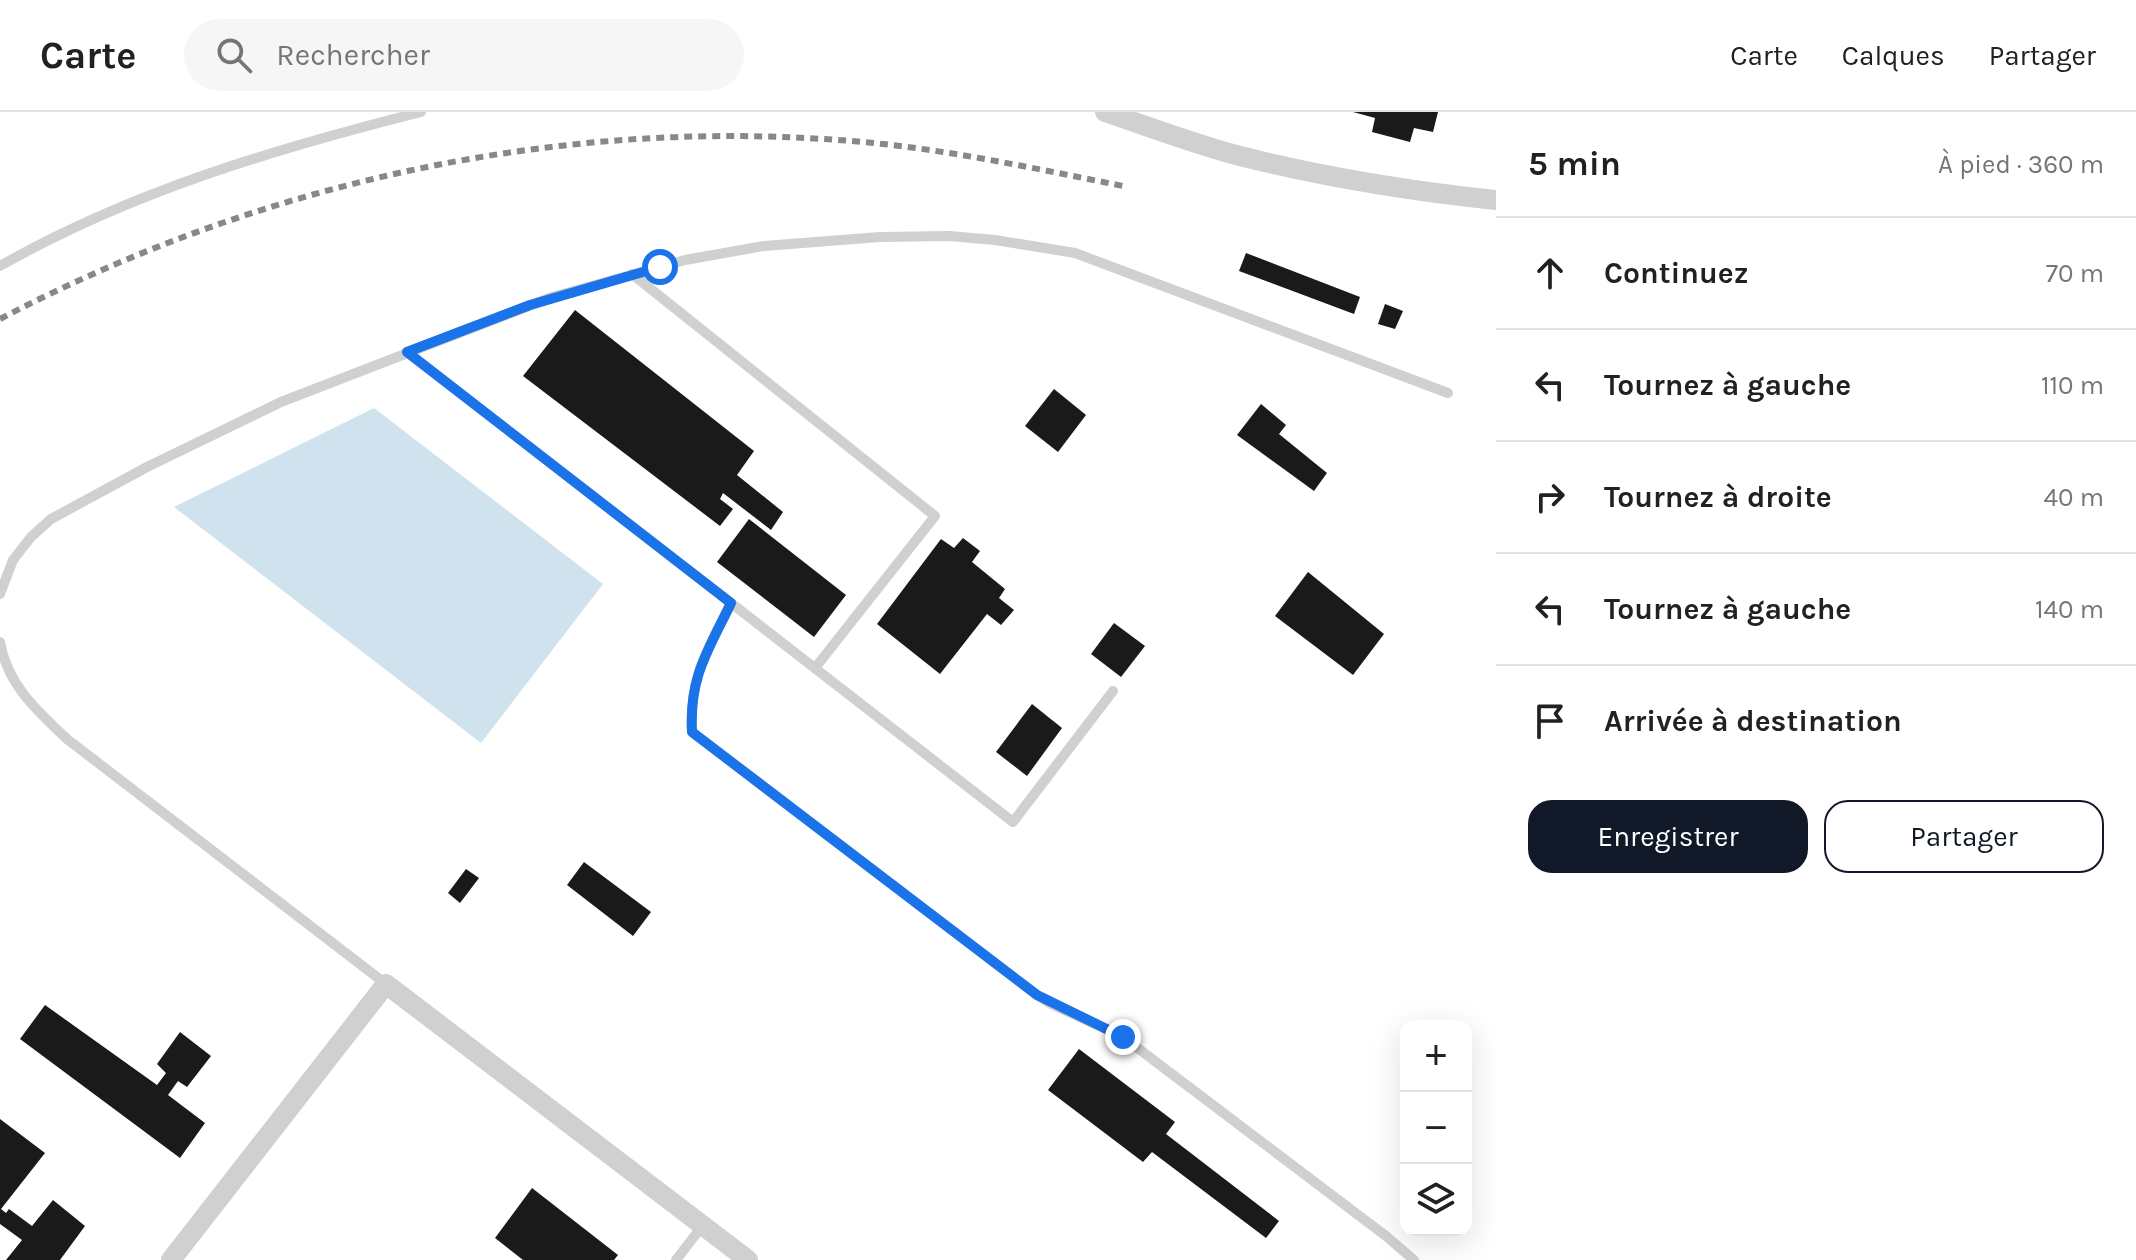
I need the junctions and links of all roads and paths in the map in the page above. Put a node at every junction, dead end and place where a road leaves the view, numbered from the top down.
1 (421, 112) edge
2 (1105, 112) edge
3 (1496, 200) edge
4 (0, 266) edge
5 (632, 274) junction
6 (407, 352) junction
7 (1448, 393) dead end
8 (0, 594) edge
9 (731, 603) junction
10 (0, 642) edge
11 (815, 668) junction
12 (1113, 691) dead end
13 (386, 984) junction
14 (703, 1225) junction
15 (171, 1260) edge
16 (676, 1260) edge
17 (748, 1260) edge
18 (1414, 1260) edge

1 - 4 lane
2 - 3 street
5 - 6 lane
5 - 7 lane
5 - 11 lane
6 - 8 lane
6 - 9 lane
9 - 11 lane
9 - 18 lane
10 - 13 lane
11 - 12 lane
13 - 14 street
13 - 15 street
14 - 16 lane
14 - 17 street

